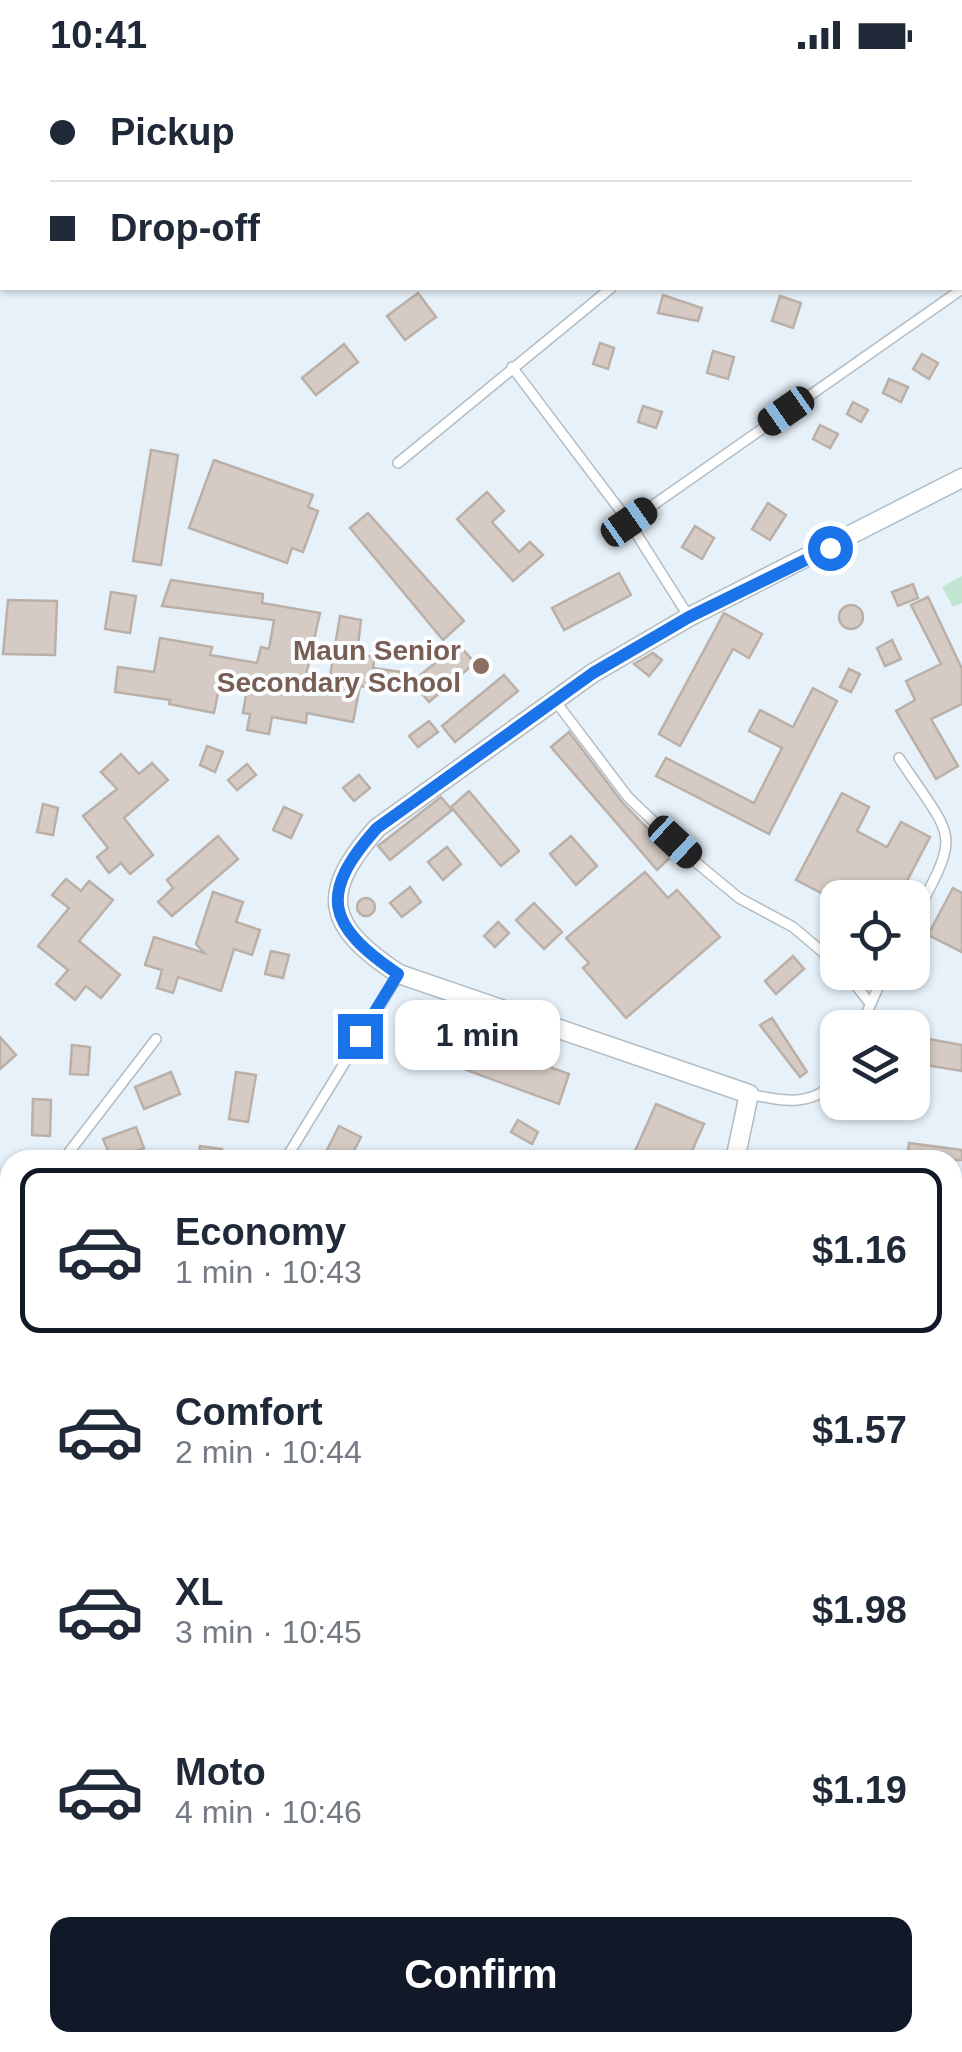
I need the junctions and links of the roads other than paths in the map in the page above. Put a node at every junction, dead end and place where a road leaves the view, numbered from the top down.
1 (607, 290) edge
2 (961, 290) edge
3 (512, 366) junction
4 (398, 464) dead end
5 (962, 478) edge
6 (629, 522) junction
7 (689, 617) junction
8 (556, 702) junction
9 (899, 758) dead end
10 (930, 888) edge
11 (820, 949) edge
12 (398, 974) junction
13 (859, 990) edge
14 (875, 990) edge
15 (869, 1002) junction
16 (866, 1010) edge
17 (156, 1039) dead end
18 (749, 1094) junction
19 (820, 1095) edge
20 (72, 1150) edge
21 (290, 1150) edge
22 (737, 1150) edge

1 - 3 lane
2 - 6 lane
3 - 4 lane
3 - 6 lane
5 - 7 street
6 - 7 lane
7 - 8 street
8 - 11 lane
8 - 12 street
9 - 10 lane
12 - 18 street
12 - 21 lane
13 - 15 lane
14 - 15 lane
15 - 16 lane
17 - 20 lane
18 - 19 lane
18 - 22 street

